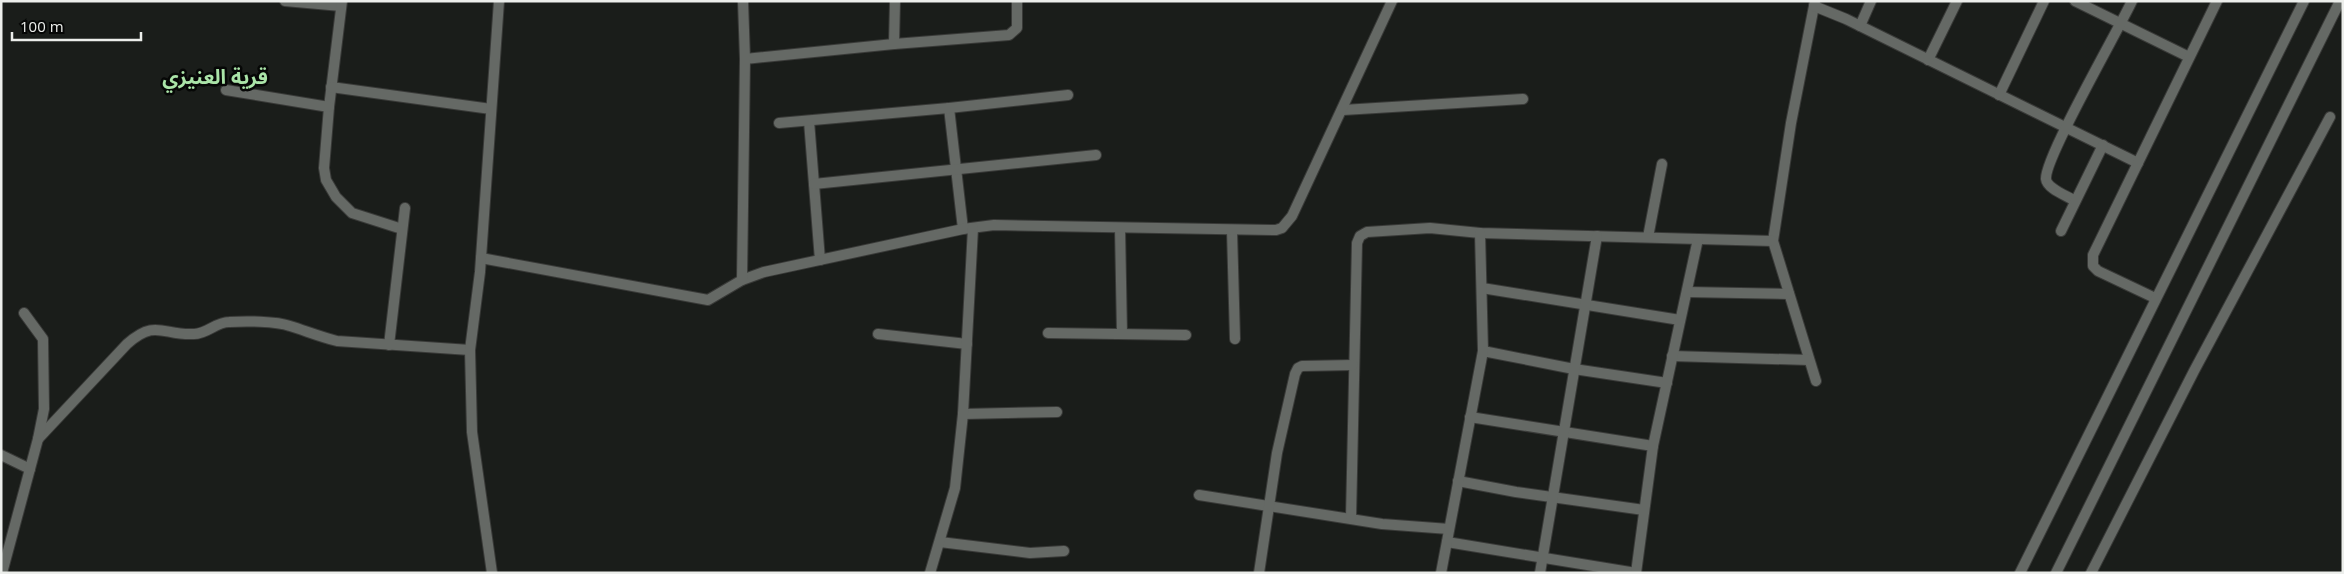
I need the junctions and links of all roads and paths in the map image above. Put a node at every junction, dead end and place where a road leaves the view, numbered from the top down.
1 (285, 1) edge
2 (499, 1) edge
3 (743, 1) edge
4 (895, 1) edge
5 (1017, 1) edge
6 (1392, 1) edge
7 (1871, 1) edge
8 (1957, 1) edge
9 (2044, 1) edge
10 (2075, 1) edge
11 (2132, 1) edge
12 (2217, 1) edge
13 (2304, 1) edge
14 (2340, 1) edge
15 (341, 4) edge
16 (1814, 4) edge
17 (2121, 24) junction
18 (1860, 26) junction
19 (894, 44) junction
20 (2189, 57) junction
21 (744, 59) junction
22 (1928, 60) junction
23 (331, 87) junction
24 (226, 90) dead end
25 (1998, 94) junction
26 (1068, 95) dead end
27 (1523, 99) dead end
28 (329, 107) junction
29 (949, 108) junction
30 (491, 109) junction
31 (1343, 110) junction
32 (2330, 117) dead end
33 (809, 121) junction
34 (778, 123) dead end
35 (2067, 127) junction
36 (2103, 145) junction
37 (1096, 155) dead end
38 (2138, 162) junction
39 (1662, 164) dead end
40 (956, 169) junction
41 (814, 184) junction
42 (2076, 201) junction
43 (405, 208) dead end
44 (973, 228) junction
45 (1120, 228) junction
46 (402, 229) junction
47 (962, 230) junction
48 (1232, 231) junction
49 (2061, 231) dead end
50 (1480, 233) junction
51 (1596, 236) junction
52 (1648, 238) junction
53 (1698, 238) junction
54 (1772, 241) junction
55 (480, 258) junction
56 (820, 260) junction
57 (742, 280) junction
58 (1482, 288) junction
59 (1687, 292) junction
60 (1789, 294) junction
61 (2155, 298) junction
62 (1585, 304) junction
63 (24, 313) dead end
64 (1680, 320) junction
65 (1048, 333) dead end
66 (878, 334) dead end
67 (1122, 334) junction
68 (1186, 335) dead end
69 (1235, 339) dead end
70 (967, 344) junction
71 (389, 345) junction
72 (470, 350) junction
73 (1484, 351) junction
74 (1672, 356) junction
75 (1809, 360) junction
76 (1353, 365) junction
77 (1574, 369) junction
78 (1816, 381) dead end
79 (1667, 383) junction
80 (1057, 412) dead end
81 (963, 414) junction
82 (1470, 417) junction
83 (1563, 431) junction
84 (38, 439) junction
85 (1653, 446) junction
86 (1, 455) edge
87 (30, 469) junction
88 (1458, 481) junction
89 (1199, 495) dead end
90 (1552, 496) junction
91 (1270, 506) junction
92 (1644, 510) junction
93 (1351, 518) junction
94 (1449, 529) junction
95 (940, 542) junction
96 (1447, 542) junction
97 (1064, 551) dead end
98 (1542, 558) junction
99 (2, 573) edge
100 (492, 573) edge
101 (930, 573) edge
102 (1259, 573) edge
103 (1441, 573) edge
104 (1540, 573) edge
105 (1636, 573) edge
106 (2020, 573) edge
107 (2056, 573) edge
108 (2090, 573) edge

1 - 15 street
2 - 30 street
3 - 21 street
4 - 19 street
5 - 19 street
6 - 31 street
7 - 18 street
8 - 22 street
9 - 25 street
10 - 17 street
11 - 17 street
12 - 20 street
13 - 61 street
14 - 107 street
15 - 23 street
16 - 18 street
16 - 54 street
17 - 20 street
17 - 35 street
18 - 22 street
19 - 21 street
20 - 38 street
21 - 57 street
22 - 25 street
23 - 28 street
23 - 30 street
24 - 28 street
25 - 35 street
26 - 29 street
27 - 31 street
28 - 46 street
29 - 33 street
29 - 40 street
30 - 55 street
31 - 48 street
32 - 108 street
33 - 34 street
33 - 41 street
35 - 36 street
35 - 42 street
36 - 38 street
36 - 42 street
37 - 40 street
38 - 61 street
39 - 52 street
40 - 41 street
40 - 47 street
41 - 56 street
42 - 49 street
43 - 46 street
44 - 45 street
44 - 47 street
44 - 70 street
45 - 48 street
45 - 67 street
46 - 71 street
47 - 56 street
48 - 69 street
50 - 51 street
50 - 58 street
50 - 76 street
51 - 52 street
51 - 62 street
52 - 53 street
53 - 54 street
53 - 59 street
54 - 60 street
55 - 57 street
55 - 72 street
56 - 57 street
58 - 62 street
58 - 73 street
59 - 60 street
59 - 64 street
60 - 75 street
61 - 106 street
62 - 64 street
62 - 77 street
63 - 84 street
64 - 74 street
65 - 67 street
66 - 70 street
67 - 68 street
70 - 81 street
71 - 72 street
71 - 84 street
72 - 100 street
73 - 77 street
73 - 82 street
74 - 75 street
74 - 79 street
75 - 78 street
76 - 91 street
76 - 93 street
77 - 79 street
77 - 83 street
79 - 85 street
80 - 81 street
81 - 95 street
82 - 83 street
82 - 88 street
83 - 85 street
83 - 90 street
84 - 87 street
85 - 92 street
86 - 87 street
87 - 99 street
88 - 90 street
88 - 94 street
89 - 91 street
90 - 92 street
90 - 98 street
91 - 93 street
91 - 102 street
92 - 105 street
93 - 94 street
94 - 96 street
95 - 97 street
95 - 101 street
96 - 98 street
96 - 103 street
98 - 104 street
98 - 105 street

